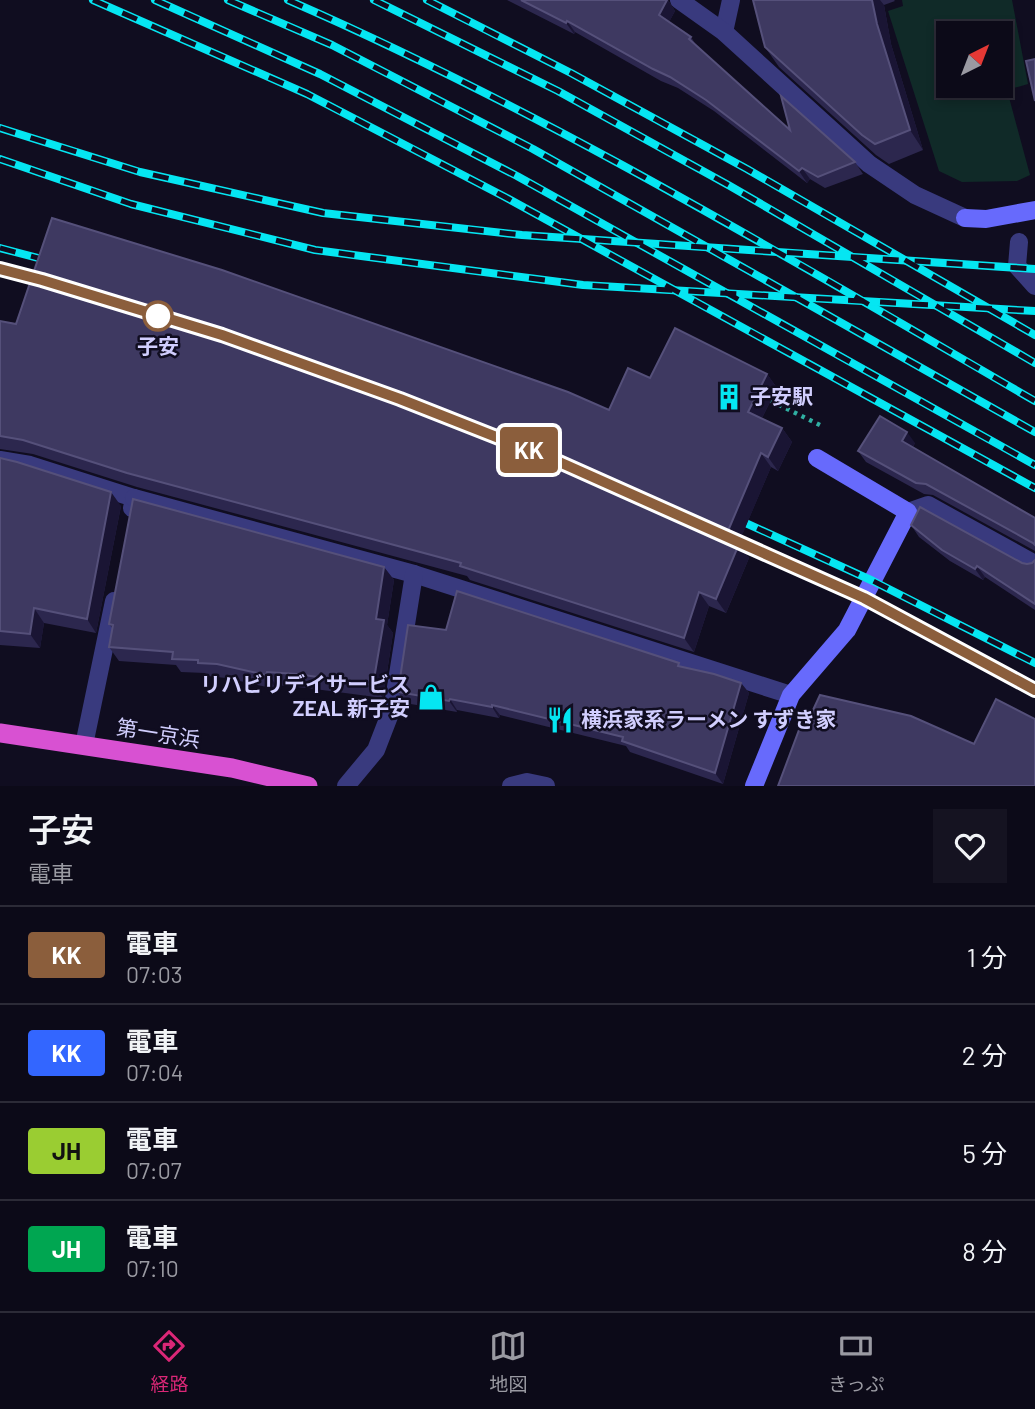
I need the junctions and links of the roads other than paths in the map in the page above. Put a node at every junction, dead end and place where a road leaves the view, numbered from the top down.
1 (679, 0) edge
2 (732, 0) edge
3 (724, 32) junction
4 (1035, 210) edge
5 (965, 218) joint
6 (1019, 242) dead end
7 (1035, 286) edge
8 (817, 458) dead end
9 (0, 460) edge
10 (135, 498) junction
11 (908, 512) junction
12 (129, 524) edge
13 (1035, 564) edge
14 (414, 574) junction
15 (117, 589) edge
16 (791, 695) junction
17 (0, 733) edge
18 (84, 745) junction
19 (308, 786) edge
20 (346, 786) edge
21 (511, 786) edge
22 (546, 786) edge
23 (754, 786) edge

1 - 3 street
2 - 3 street
3 - 5 street
4 - 5 main road
6 - 7 street
8 - 11 main road
9 - 10 street
10 - 12 street
10 - 14 street
11 - 13 street
11 - 16 main road
14 - 16 street
14 - 20 street
15 - 18 street
16 - 23 main road
17 - 18 highway, 第一京浜
18 - 19 highway, 第一京浜
21 - 22 street

